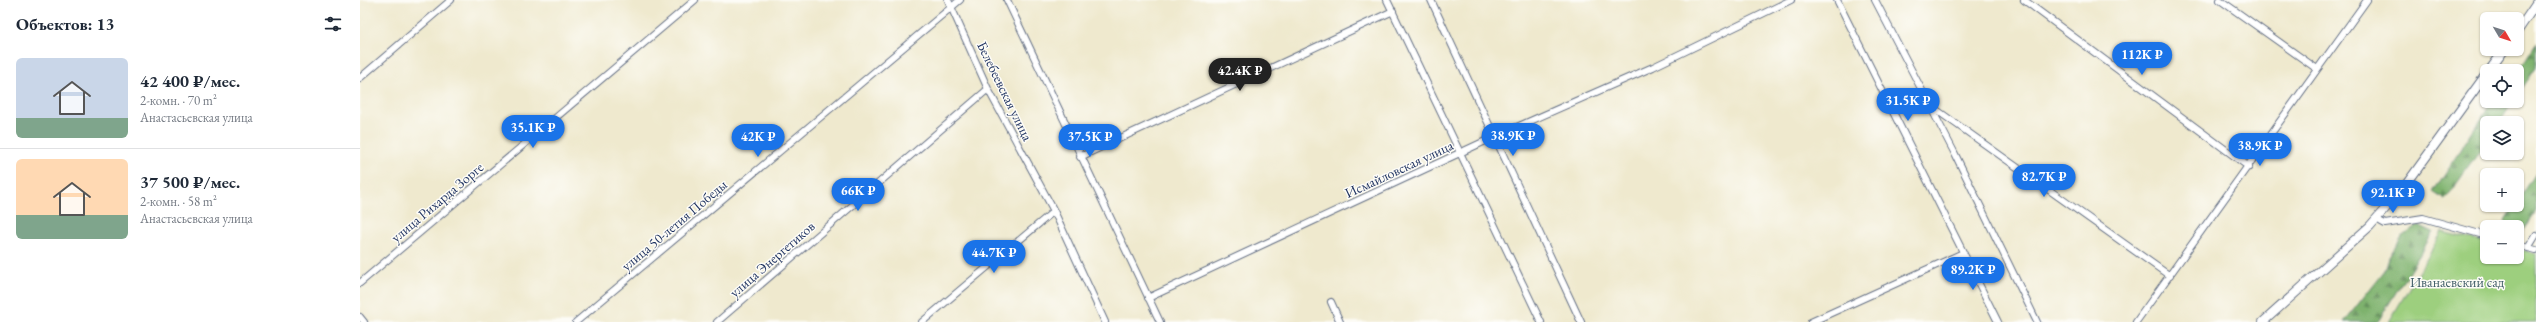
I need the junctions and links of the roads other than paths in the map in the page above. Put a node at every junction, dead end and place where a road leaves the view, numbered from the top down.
1 (451, 0) edge
2 (695, 0) edge
3 (948, 0) edge
4 (960, 0) edge
5 (1007, 0) edge
6 (1387, 0) edge
7 (1430, 0) edge
8 (1791, 0) edge
9 (1837, 0) edge
10 (1875, 0) edge
11 (2024, 0) edge
12 (2220, 0) edge
13 (2367, 0) edge
14 (2536, 4) edge
15 (952, 8) junction
16 (1393, 11) junction
17 (2524, 22) edge
18 (2317, 69) junction
19 (360, 78) edge
20 (2480, 83) edge
21 (988, 89) junction
22 (1930, 105) junction
23 (1494, 137) junction
24 (1459, 155) junction
25 (1080, 157) junction
26 (2249, 167) junction
27 (1054, 211) junction
28 (2376, 219) junction
29 (2480, 234) edge
30 (2536, 235) edge
31 (2524, 247) edge
32 (2528, 248) junction
33 (2536, 250) edge
34 (1963, 253) junction
35 (2170, 276) junction
36 (360, 283) edge
37 (1148, 298) junction
38 (1331, 302) dead end
39 (360, 317) edge
40 (364, 322) edge
41 (576, 322) edge
42 (717, 322) edge
43 (922, 322) edge
44 (1105, 322) edge
45 (1160, 322) edge
46 (1340, 322) edge
47 (1541, 322) edge
48 (1581, 322) edge
49 (1811, 322) edge
50 (1998, 322) edge
51 (2037, 322) edge
52 (2136, 322) edge
53 (2263, 322) edge

1 - 19 street
2 - 36 street, улица Рихарда Зорге
3 - 15 street, Белебеевская улица
4 - 15 street, улица 50-летия Победы
5 - 25 street
6 - 16 street
7 - 23 street
8 - 23 street, Исмайловская улица
9 - 34 street
10 - 22 street
11 - 26 street
12 - 18 street
13 - 18 street
14 - 17 street
15 - 21 street, Белебеевская улица
15 - 41 street, улица 50-летия Победы
16 - 24 street
16 - 25 street
18 - 26 street
20 - 28 street
21 - 27 street, Белебеевская улица
21 - 42 street, улица Энергетиков
22 - 35 street
22 - 51 street
23 - 24 street, Исмайловская улица
23 - 48 street
24 - 37 street, Исмайловская улица
24 - 47 street
25 - 37 street
26 - 35 street
27 - 43 street
27 - 44 street, Белебеевская улица
28 - 29 street
28 - 53 street
30 - 32 street
31 - 32 street
32 - 33 street
34 - 49 street
34 - 50 street
35 - 52 street
37 - 45 street
38 - 46 street
39 - 40 street

